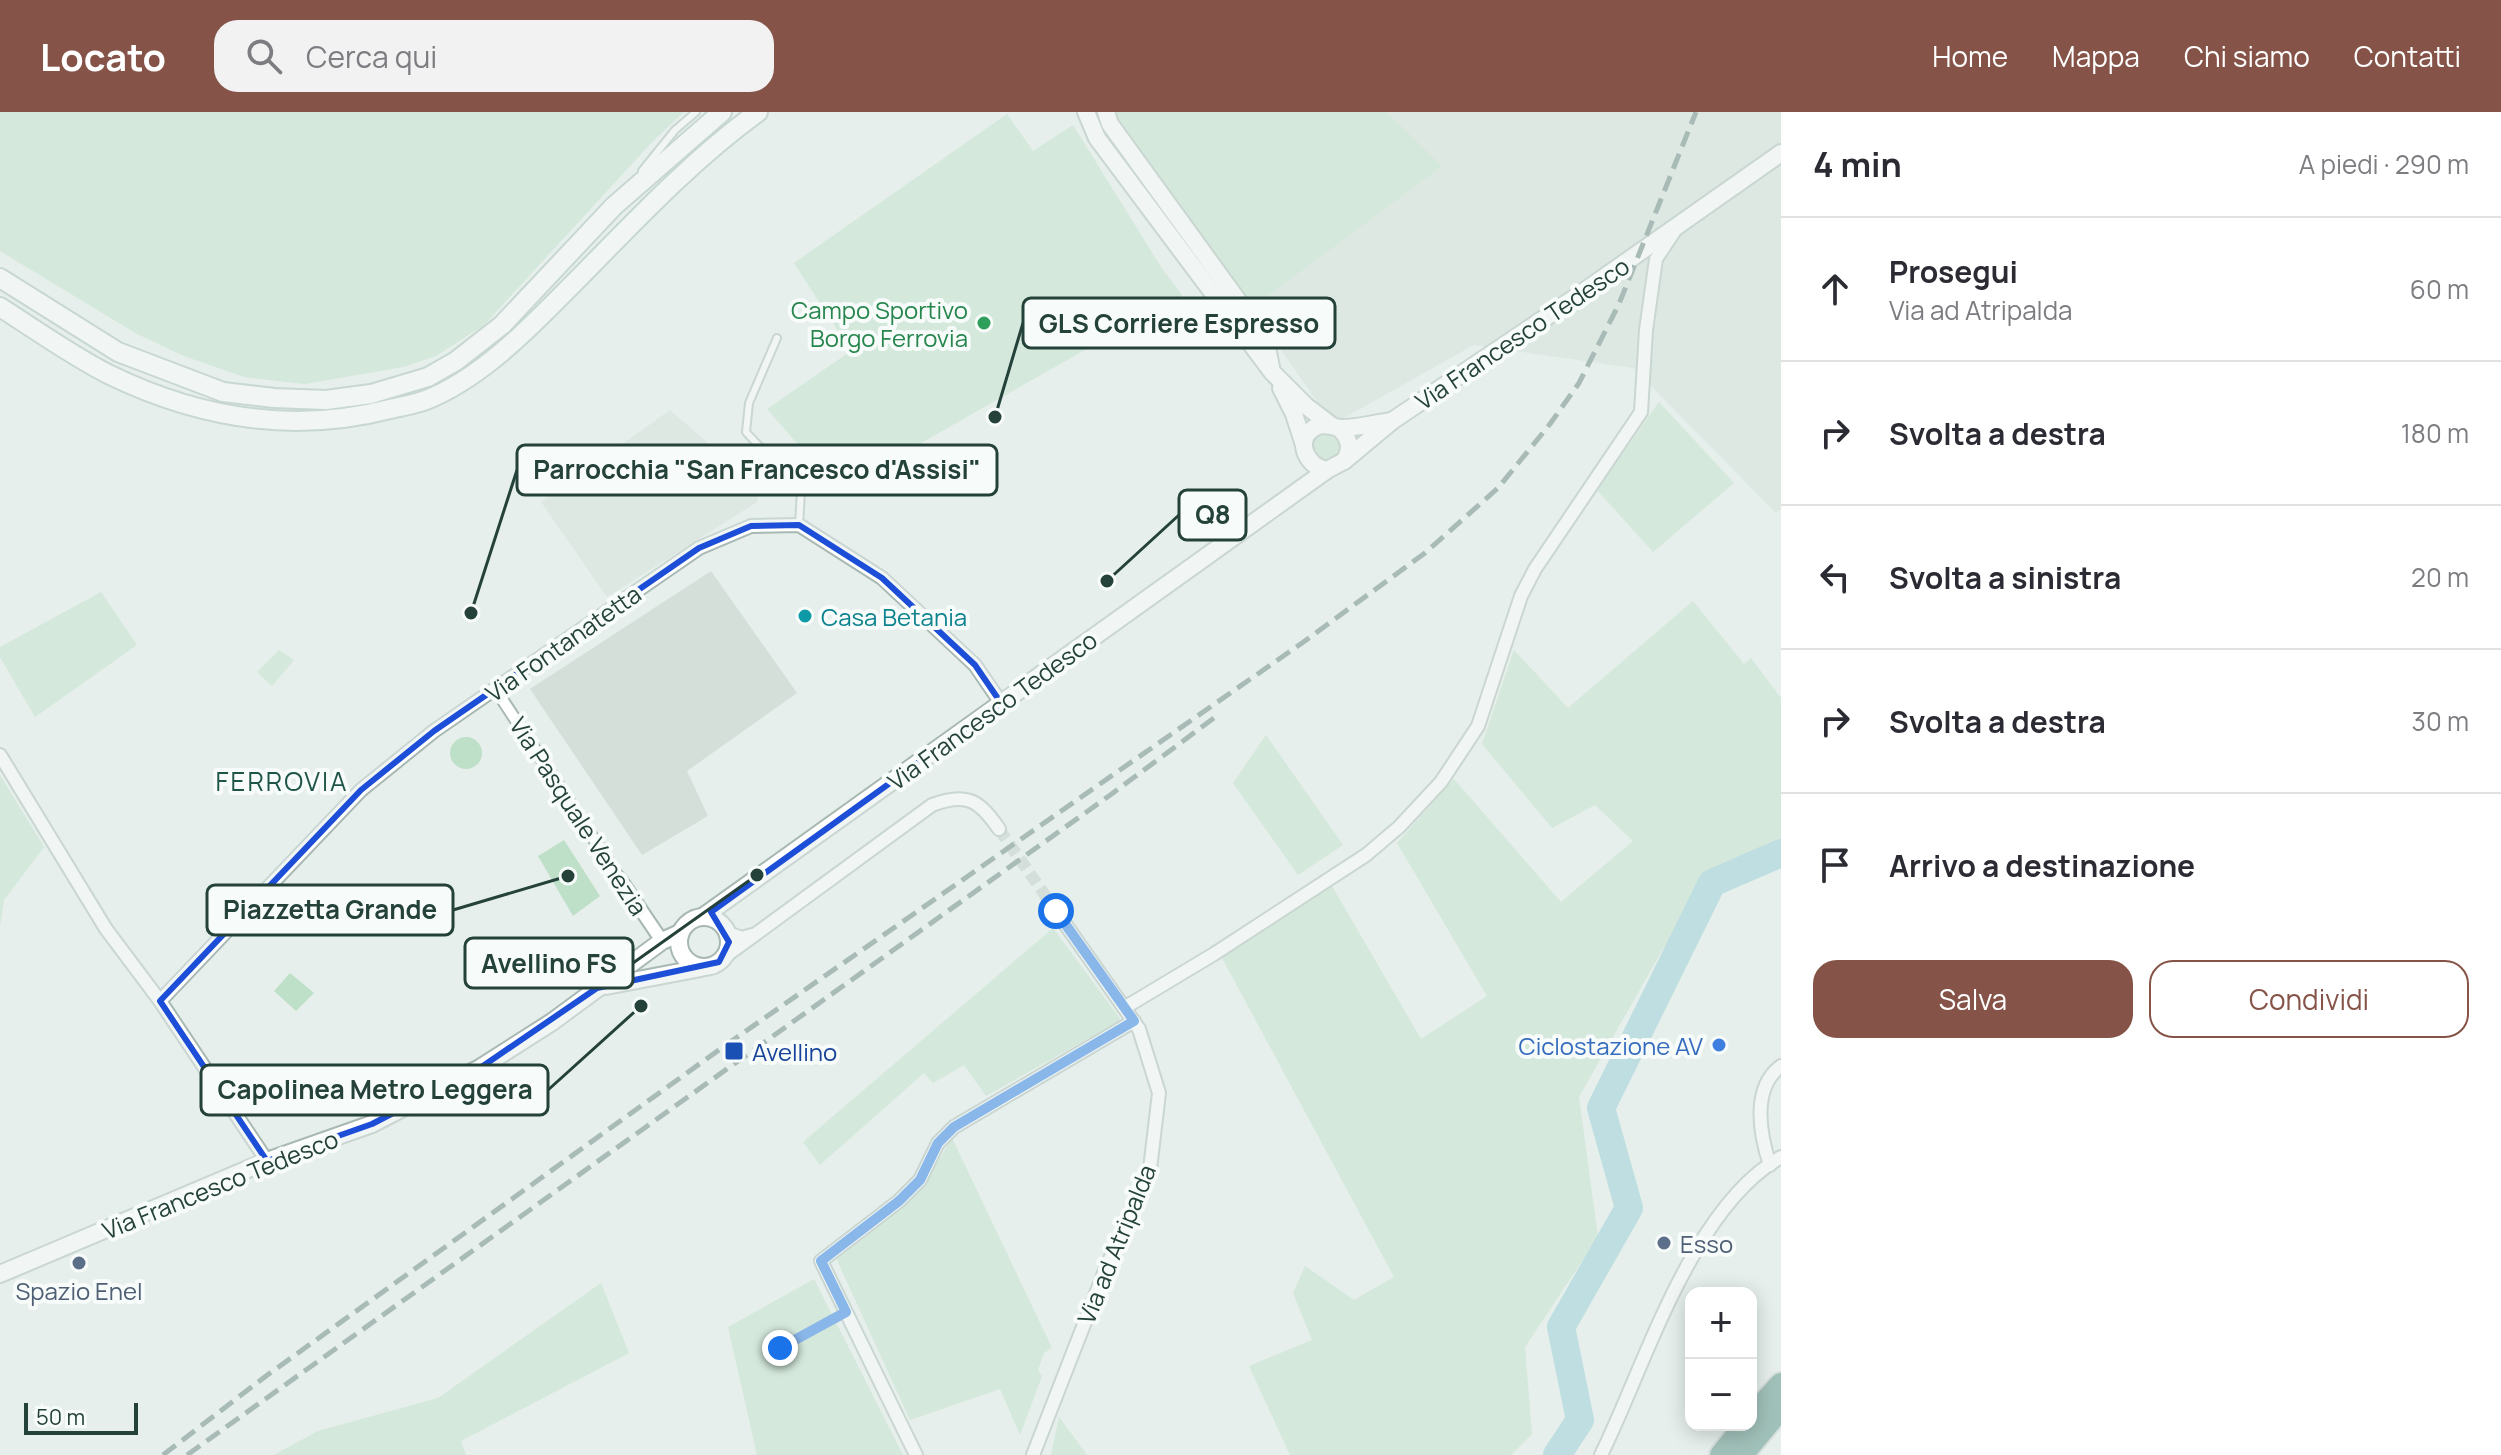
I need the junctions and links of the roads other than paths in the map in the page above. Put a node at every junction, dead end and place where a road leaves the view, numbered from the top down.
1 (696, 112) edge
2 (722, 112) edge
3 (758, 112) edge
4 (1086, 112) edge
5 (1106, 112) edge
6 (1781, 153) edge
7 (614, 206) junction
8 (1677, 226) junction
9 (0, 278) edge
10 (0, 307) edge
11 (777, 338) dead end
12 (1272, 372) junction
13 (1392, 421) junction
14 (1335, 427) junction
15 (1306, 452) junction
16 (1344, 461) junction
17 (1327, 470) junction
18 (1279, 502) junction
19 (799, 525) junction
20 (496, 690) junction
21 (1001, 703) junction
22 (0, 755) edge
23 (999, 829) tunnel mouth
24 (620, 879) joint
25 (733, 896) junction
26 (1056, 911) tunnel mouth
27 (704, 916) junction
28 (724, 928) junction
29 (680, 933) junction
30 (759, 933) junction
31 (662, 941) junction
32 (723, 958) junction
33 (707, 967) junction
34 (597, 988) junction
35 (160, 1001) junction
36 (1124, 1008) junction
37 (1134, 1021) junction
38 (1781, 1066) edge
39 (267, 1161) junction
40 (1775, 1161) edge
41 (0, 1274) edge
42 (846, 1312) junction
43 (780, 1348) dead end
44 (1781, 1384) edge
45 (1781, 1408) edge
46 (1757, 1410) edge
47 (1740, 1431) edge
48 (916, 1455) edge
49 (1033, 1455) edge
50 (1601, 1455) edge
51 (1721, 1455) edge
52 (1742, 1455) edge

1 - 7 lane
2 - 7 main road
3 - 10 main road
4 - 12 street
5 - 12 street
6 - 8 street, Via Francesco Tedesco
7 - 9 main road
8 - 13 street, Via Francesco Tedesco
8 - 36 street
11 - 19 lane
12 - 14 street
12 - 15 street
13 - 14 street, Via Francesco Tedesco
13 - 16 street, Via Francesco Tedesco
14 - 15 street, Via Francesco Tedesco
14 - 16 street
15 - 17 street
15 - 18 street, Via Francesco Tedesco
16 - 17 street, Via Francesco Tedesco
17 - 18 street, Via Francesco Tedesco
18 - 21 street, Via Francesco Tedesco
19 - 20 street, Via Fontanatetta
19 - 21 street
20 - 24 street, Via Pasquale Venezia
20 - 35 street, Via Fontanatetta
21 - 25 street, Via Francesco Tedesco
22 - 35 street
23 - 30 street
24 - 31 street, Via Pasquale Venezia
25 - 27 street, Via Francesco Tedesco
25 - 28 street
26 - 36 street, Via ad Atripalda
27 - 28 street
27 - 29 street
28 - 30 street
28 - 32 street
29 - 31 street, Via Francesco Tedesco
29 - 33 street
30 - 32 street
31 - 34 street, Via Francesco Tedesco
32 - 33 street
33 - 34 street
34 - 39 street, Via Francesco Tedesco
35 - 39 street
36 - 37 street, Via ad Atripalda
37 - 42 street
37 - 49 street, Via ad Atripalda
38 - 40 street
39 - 41 street, Via Francesco Tedesco
40 - 50 street
42 - 43 lane
42 - 48 street
44 - 46 highway
45 - 52 highway
47 - 51 highway

